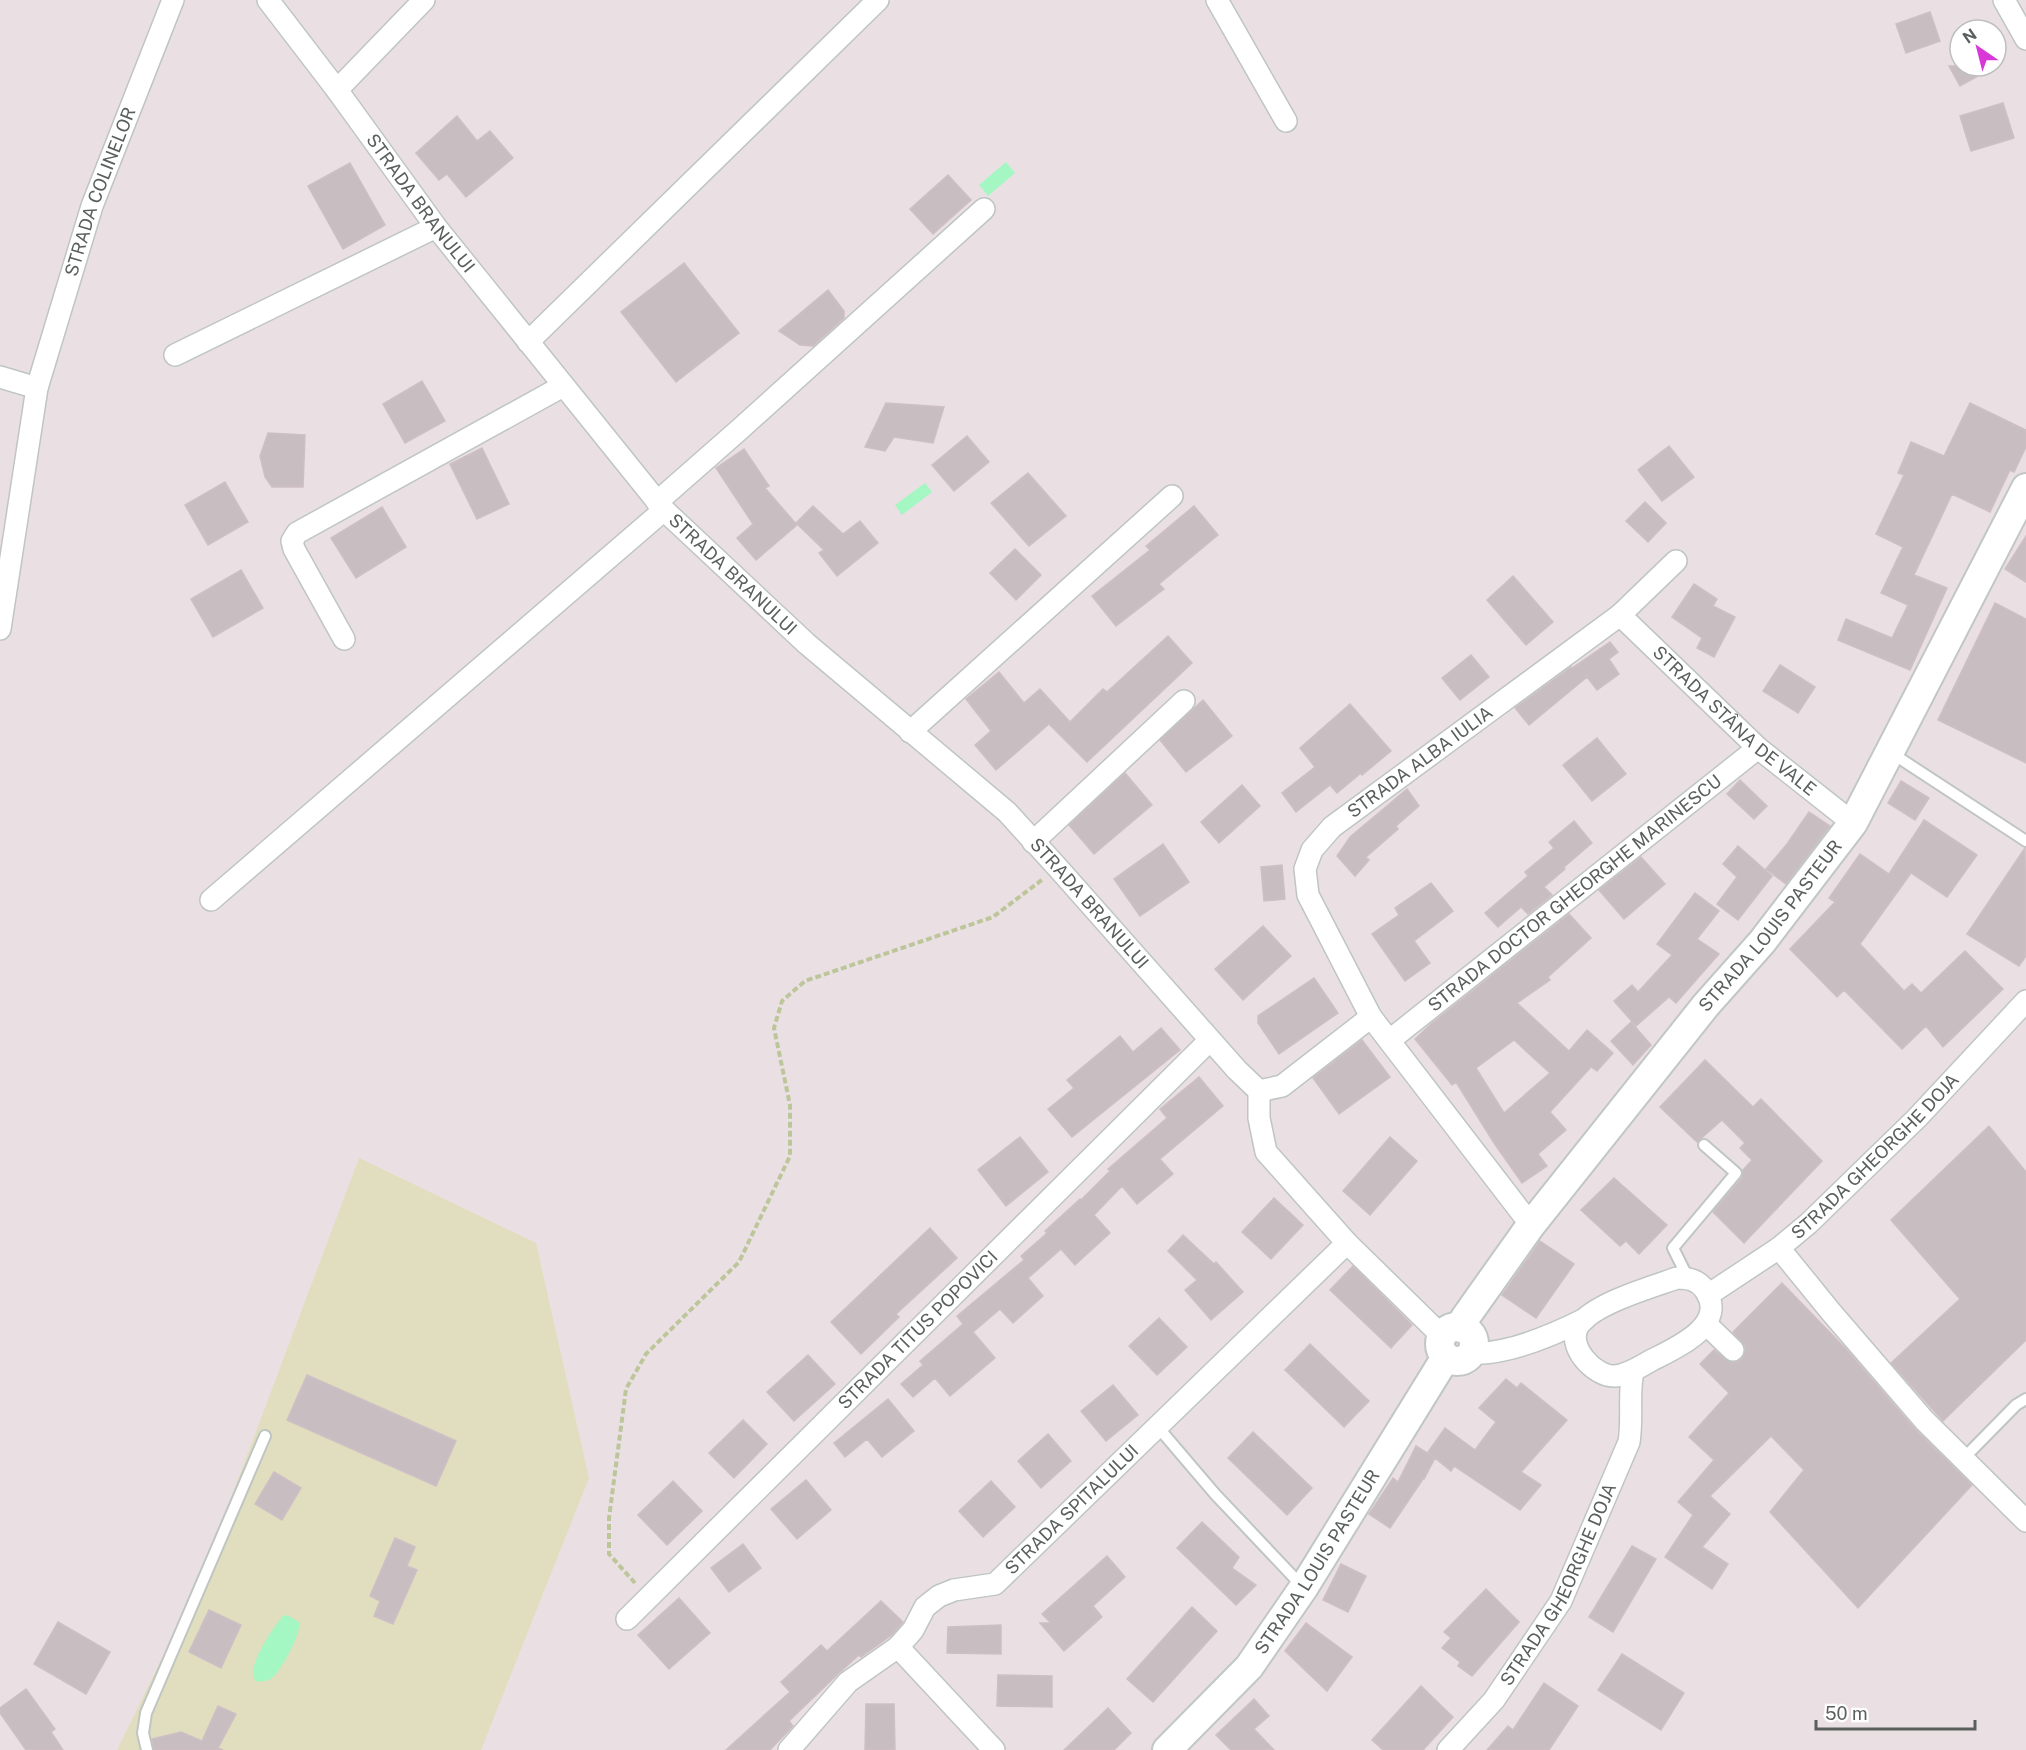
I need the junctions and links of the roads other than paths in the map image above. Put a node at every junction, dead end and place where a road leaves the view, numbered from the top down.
1 (173, 0) edge
2 (268, 0) edge
3 (424, 0) edge
4 (878, 0) edge
5 (1217, 0) edge
6 (2004, 0) edge
7 (2026, 39) edge
8 (337, 90) junction
9 (1286, 121) dead end
10 (984, 209) dead end
11 (436, 228) junction
12 (528, 342) junction
13 (175, 355) dead end
14 (0, 377) edge
15 (563, 386) junction
16 (37, 388) junction
17 (2026, 488) edge
18 (1172, 496) dead end
19 (660, 506) junction
20 (1676, 561) dead end
21 (1620, 615) junction
22 (0, 629) edge
23 (344, 639) dead end
24 (1184, 701) dead end
25 (910, 732) junction
26 (1758, 748) junction
27 (1890, 752) junction
28 (1853, 823) junction
29 (2026, 841) edge
30 (1034, 842) junction
31 (212, 900) dead end
32 (2023, 1010) edge
33 (1371, 1017) junction
34 (1390, 1040) junction
35 (1209, 1041) junction
36 (1259, 1091) junction
37 (1704, 1145) dead end
38 (1531, 1225) junction
39 (1347, 1243) junction
40 (1779, 1248) junction
41 (1688, 1278) junction
42 (1708, 1295) junction
43 (1588, 1317) junction
44 (1706, 1324) junction
45 (1546, 1337) junction
46 (1455, 1343) junction
47 (1580, 1349) junction
48 (1732, 1350) dead end
49 (1633, 1371) junction
50 (1603, 1375) junction
51 (2026, 1399) edge
52 (1630, 1400) junction
53 (1157, 1426) junction
54 (265, 1436) dead end
55 (1963, 1459) junction
56 (2026, 1521) edge
57 (1304, 1587) junction
58 (627, 1619) dead end
59 (898, 1647) junction
60 (147, 1750) edge
61 (789, 1750) edge
62 (994, 1750) edge
63 (1167, 1750) edge
64 (1448, 1750) edge

1 - 16 street, STRADA COLINELOR
2 - 8 street, STRADA BRANULUI
3 - 8 street
4 - 12 street
5 - 9 street
6 - 7 street
8 - 11 street, STRADA BRANULUI
10 - 19 street
11 - 12 street, STRADA BRANULUI
11 - 13 street
12 - 15 street, STRADA BRANULUI
14 - 16 street
15 - 19 street, STRADA BRANULUI
15 - 23 street
16 - 22 street, STRADA COLINELOR
17 - 27 main road, STRADA LOUIS PASTEUR
18 - 25 street
19 - 25 street, STRADA BRANULUI
19 - 31 street
20 - 21 street, STRADA ALBA IULIA
21 - 26 street, STRADA STÂNA DE VALE
21 - 33 street, STRADA ALBA IULIA
24 - 30 street
25 - 30 street, STRADA BRANULUI
26 - 28 street, STRADA STÂNA DE VALE
26 - 34 street, STRADA DOCTOR GHEORGHE MARINESCU
27 - 28 main road, STRADA LOUIS PASTEUR
27 - 29 lane
28 - 38 main road, STRADA LOUIS PASTEUR
30 - 35 street, STRADA BRANULUI
32 - 40 street, STRADA GHEORGHE DOJA
33 - 34 street
33 - 36 street
34 - 38 street
35 - 36 street, STRADA BRANULUI
35 - 58 street, STRADA TITUS POPOVICI
36 - 39 street
37 - 41 lane
38 - 46 main road, STRADA LOUIS PASTEUR
39 - 46 street
39 - 53 street, STRADA SPITALULUI
40 - 42 street, STRADA GHEORGHE DOJA
40 - 55 street
41 - 42 street
41 - 43 street
42 - 44 street
43 - 45 street
43 - 47 street
44 - 48 street
44 - 49 street
45 - 46 street
45 - 47 street
46 - 57 main road, STRADA LOUIS PASTEUR
47 - 50 street
49 - 50 street
49 - 52 street, STRADA GHEORGHE DOJA
50 - 52 street
51 - 55 lane
52 - 64 street, STRADA GHEORGHE DOJA
53 - 57 lane
53 - 59 street, STRADA SPITALULUI
54 - 60 lane
55 - 56 street
57 - 63 main road, STRADA LOUIS PASTEUR
59 - 61 street, STRADA SPITALULUI
59 - 62 street

